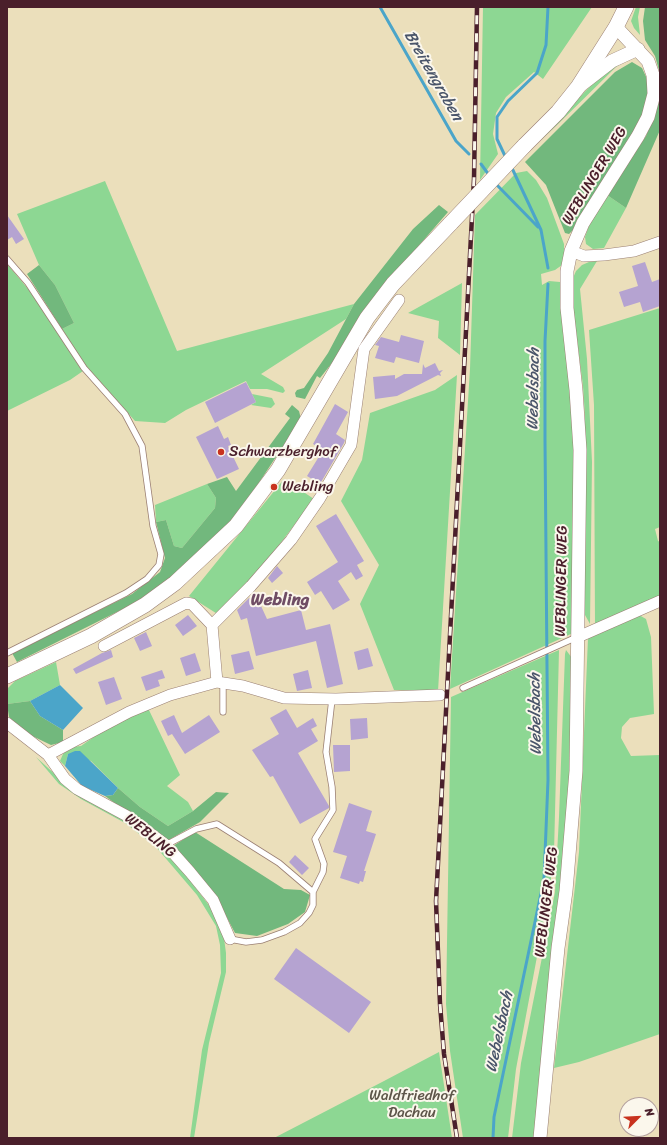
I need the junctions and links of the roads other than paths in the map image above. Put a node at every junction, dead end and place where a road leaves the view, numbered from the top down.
1 (626, 7) edge
2 (616, 27) junction
3 (638, 49) junction
4 (578, 87) junction
5 (660, 242) edge
6 (571, 251) junction
7 (7, 259) edge
8 (399, 300) dead end
9 (660, 601) edge
10 (212, 626) junction
11 (578, 636) junction
12 (104, 646) dead end
13 (7, 652) edge
14 (7, 676) edge
15 (220, 683) junction
16 (463, 688) dead end
17 (440, 695) dead end
18 (332, 699) junction
19 (223, 712) dead end
20 (7, 723) edge
21 (48, 755) junction
22 (166, 845) junction
23 (312, 892) junction
24 (230, 939) joint
25 (540, 1138) edge

1 - 2 main road
2 - 3 street, WEBLINGER WEG
2 - 4 main road
3 - 4 street
3 - 6 street, WEBLINGER WEG
4 - 14 main road, bridge
5 - 6 street
6 - 11 street, WEBLINGER WEG
7 - 13 lane
8 - 10 street
9 - 11 street
10 - 12 street
10 - 15 street
11 - 16 lane
11 - 25 street, WEBLINGER WEG
15 - 18 street
15 - 19 lane
15 - 21 street
17 - 18 street
18 - 23 lane
20 - 21 street, WEBLING
21 - 22 street, WEBLING
22 - 23 lane
22 - 24 street, WEBLING
23 - 24 lane

